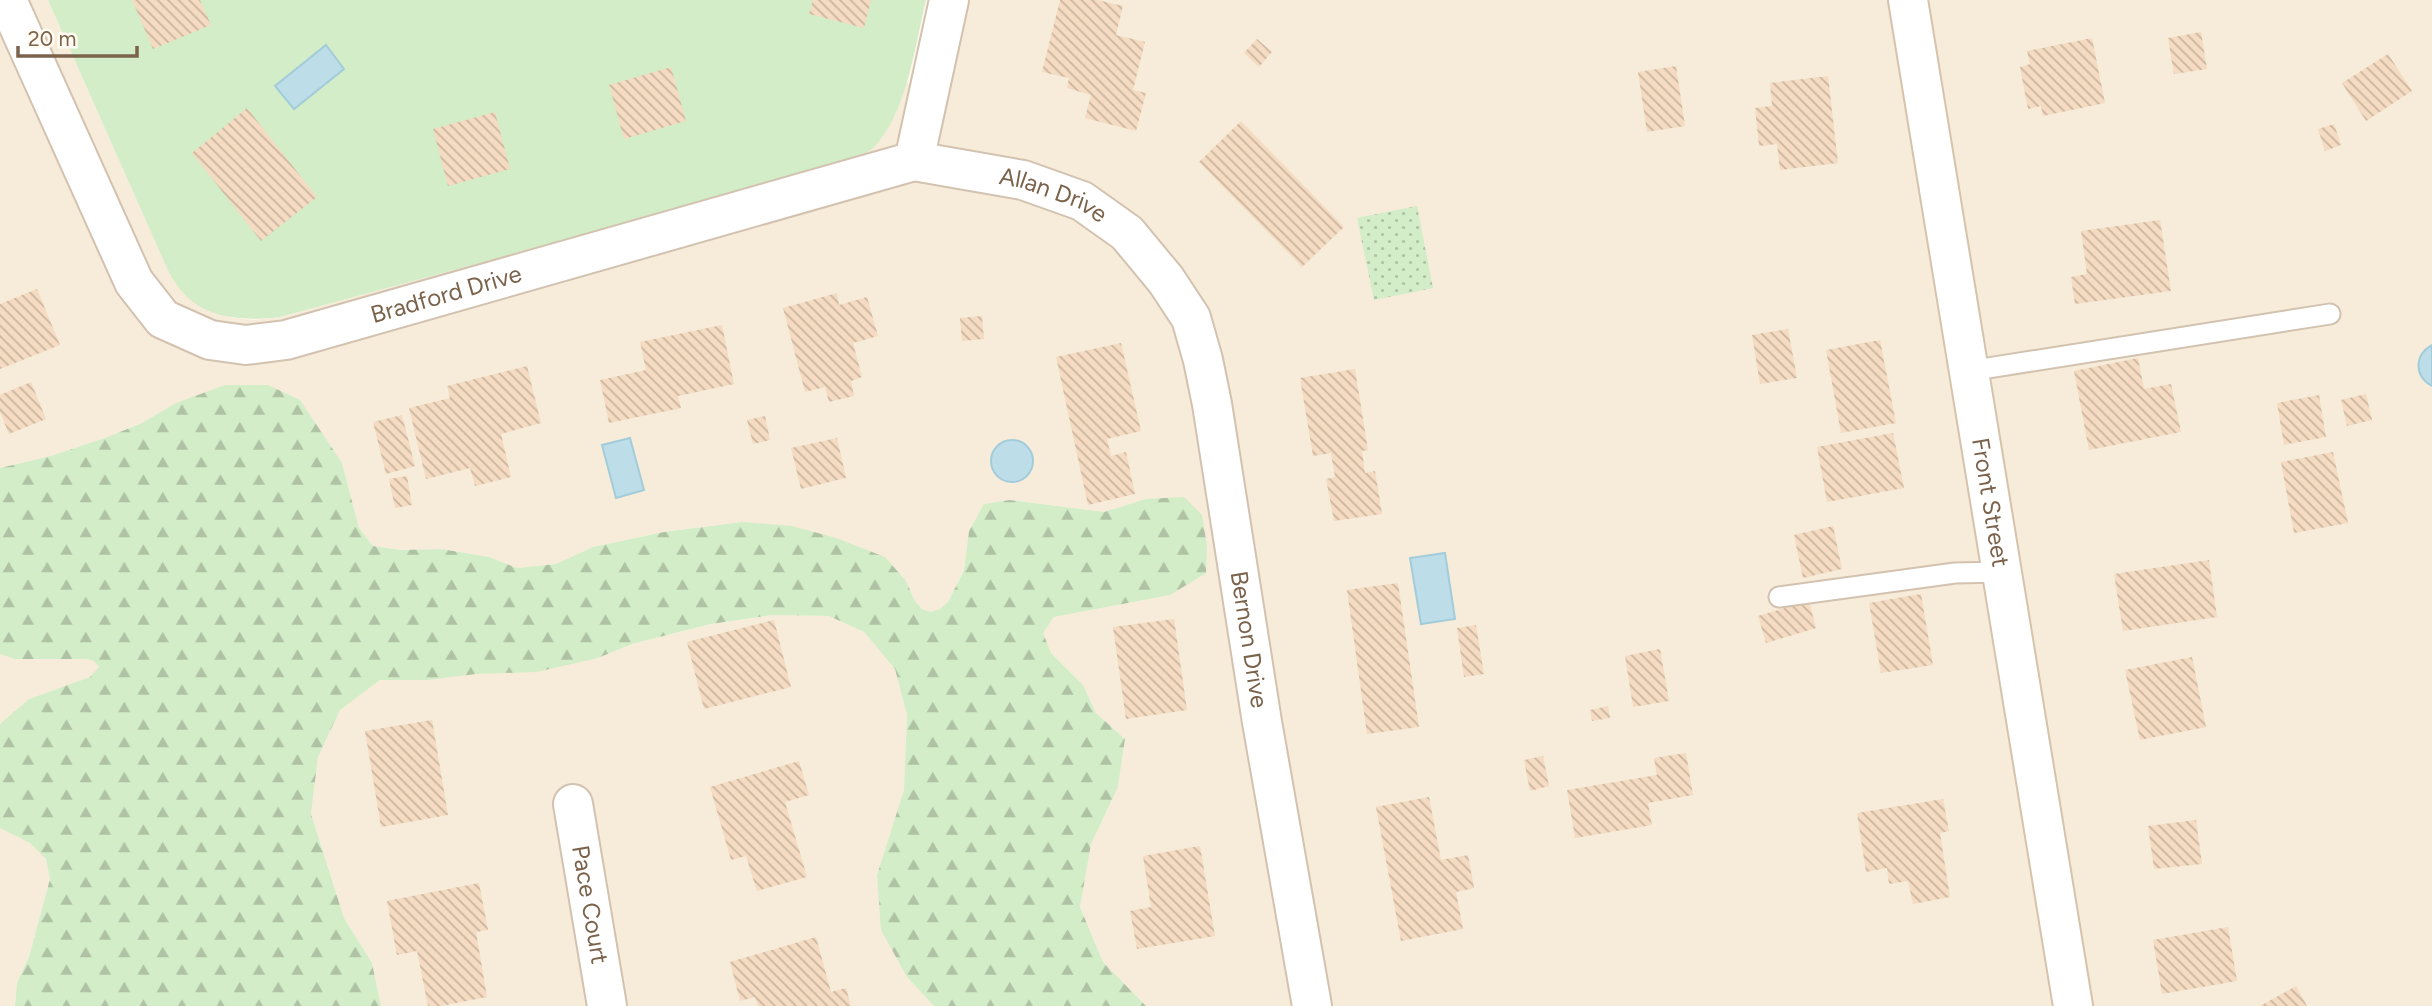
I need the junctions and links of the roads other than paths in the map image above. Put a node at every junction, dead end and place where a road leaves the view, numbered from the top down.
1 (7, 0) edge
2 (949, 0) edge
3 (1908, 0) edge
4 (914, 161) junction
5 (1166, 280) joint
6 (2330, 314) dead end
7 (1969, 371) junction
8 (2002, 572) junction
9 (1779, 597) dead end
10 (573, 804) dead end
11 (607, 1006) edge
12 (1312, 1006) edge
13 (2073, 1006) edge

1 - 4 street, Bradford Drive
2 - 4 street
3 - 7 street, Front Street
4 - 5 street, Allan Drive
5 - 12 street, Bernon Drive
6 - 7 lane
7 - 8 street, Front Street
8 - 9 lane
8 - 13 street, Front Street
10 - 11 street, Pace Court

